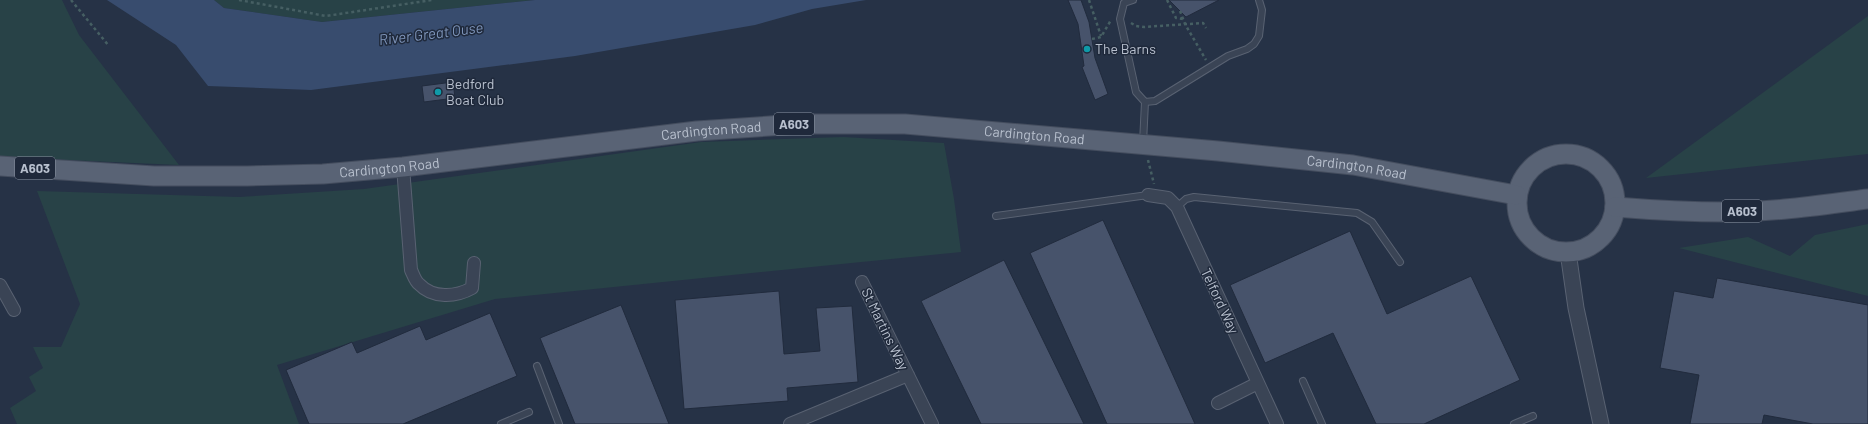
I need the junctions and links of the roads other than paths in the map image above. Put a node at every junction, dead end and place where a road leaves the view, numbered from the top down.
1 (1134, 0) edge
2 (1259, 0) edge
3 (1122, 2) edge
4 (1145, 102) junction
5 (1143, 144) junction
6 (0, 166) edge
7 (403, 167) junction
8 (1153, 195) joint
9 (1516, 195) junction
10 (1868, 199) edge
11 (1177, 207) junction
12 (1615, 207) junction
13 (996, 216) dead end
14 (1568, 252) junction
15 (1400, 262) dead end
16 (474, 263) dead end
17 (862, 282) dead end
18 (0, 285) edge
19 (14, 310) dead end
20 (537, 366) dead end
21 (908, 375) junction
22 (1303, 381) dead end
23 (1258, 383) junction
24 (1218, 403) dead end
25 (529, 412) dead end
26 (1533, 416) dead end
27 (501, 424) edge
28 (559, 424) edge
29 (790, 424) edge
30 (932, 424) edge
31 (1277, 424) edge
32 (1322, 424) edge
33 (1514, 424) edge
34 (1601, 424) edge

1 - 3 lane
2 - 4 lane
3 - 4 lane
4 - 5 lane
5 - 7 main road, Cardington Road / A603
5 - 9 main road, Cardington Road / A603
6 - 7 main road, Cardington Road / A603
7 - 16 street
8 - 11 street
8 - 13 lane
9 - 12 main road
9 - 14 main road
10 - 12 main road, A603
11 - 15 lane
11 - 23 street, Telford Way
12 - 14 main road
14 - 34 street
17 - 21 street, St Martins Way
18 - 19 street
20 - 28 lane
21 - 29 street, St Martins Way
21 - 30 street, St Martins Way
22 - 32 lane
23 - 24 street
23 - 31 street, Telford Way
25 - 27 lane
26 - 33 lane

